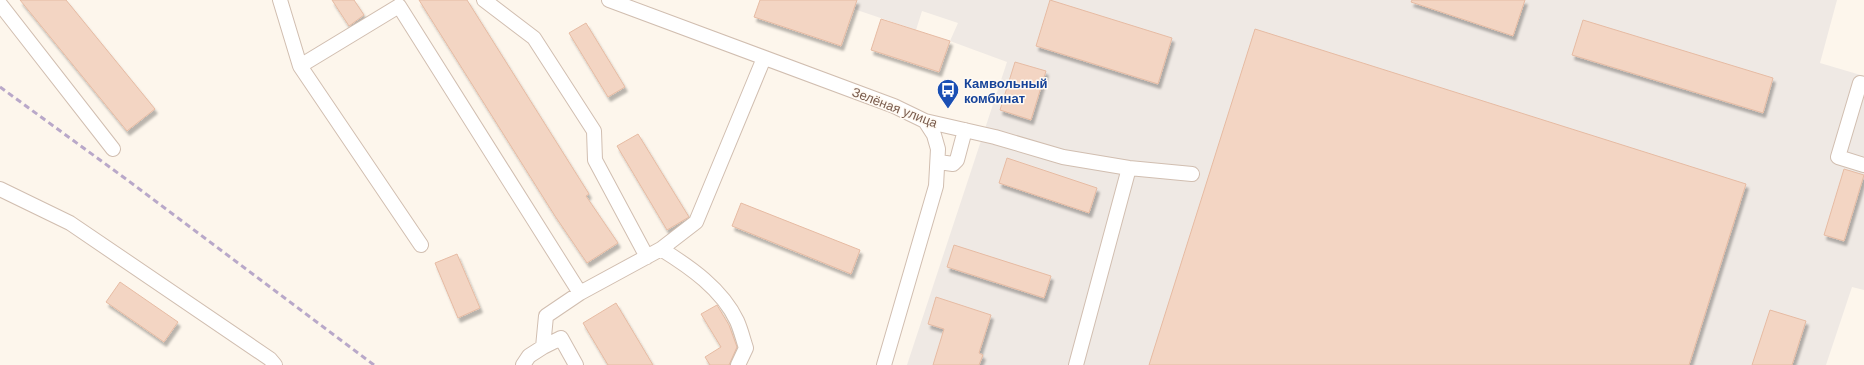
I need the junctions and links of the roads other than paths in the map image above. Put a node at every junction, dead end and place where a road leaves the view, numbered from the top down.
1 (280, 0) edge
2 (484, 0) edge
3 (609, 0) edge
4 (0, 4) edge
5 (764, 58) junction
6 (300, 66) junction
7 (1864, 84) edge
8 (925, 121) junction
9 (965, 130) junction
10 (113, 149) dead end
11 (939, 162) junction
12 (1864, 165) edge
13 (1129, 168) junction
14 (1192, 174) dead end
15 (0, 189) edge
16 (421, 245) dead end
17 (662, 249) junction
18 (647, 257) junction
19 (580, 293) junction
20 (543, 347) junction
21 (275, 365) edge
22 (523, 365) edge
23 (576, 365) edge
24 (738, 365) edge
25 (884, 365) edge
26 (1076, 365) edge

1 - 6 street
2 - 18 street
3 - 5 street, Зелёная улица
4 - 10 street
5 - 8 street, Зелёная улица
5 - 17 street
6 - 16 street
6 - 19 street
7 - 12 street
8 - 9 street, Зелёная улица
8 - 11 street
9 - 11 street
9 - 13 street, Зелёная улица
11 - 25 street
13 - 14 street, Зелёная улица
13 - 26 street
15 - 21 street
17 - 18 street
17 - 24 street
18 - 19 street
19 - 20 street
20 - 22 street
20 - 23 street

